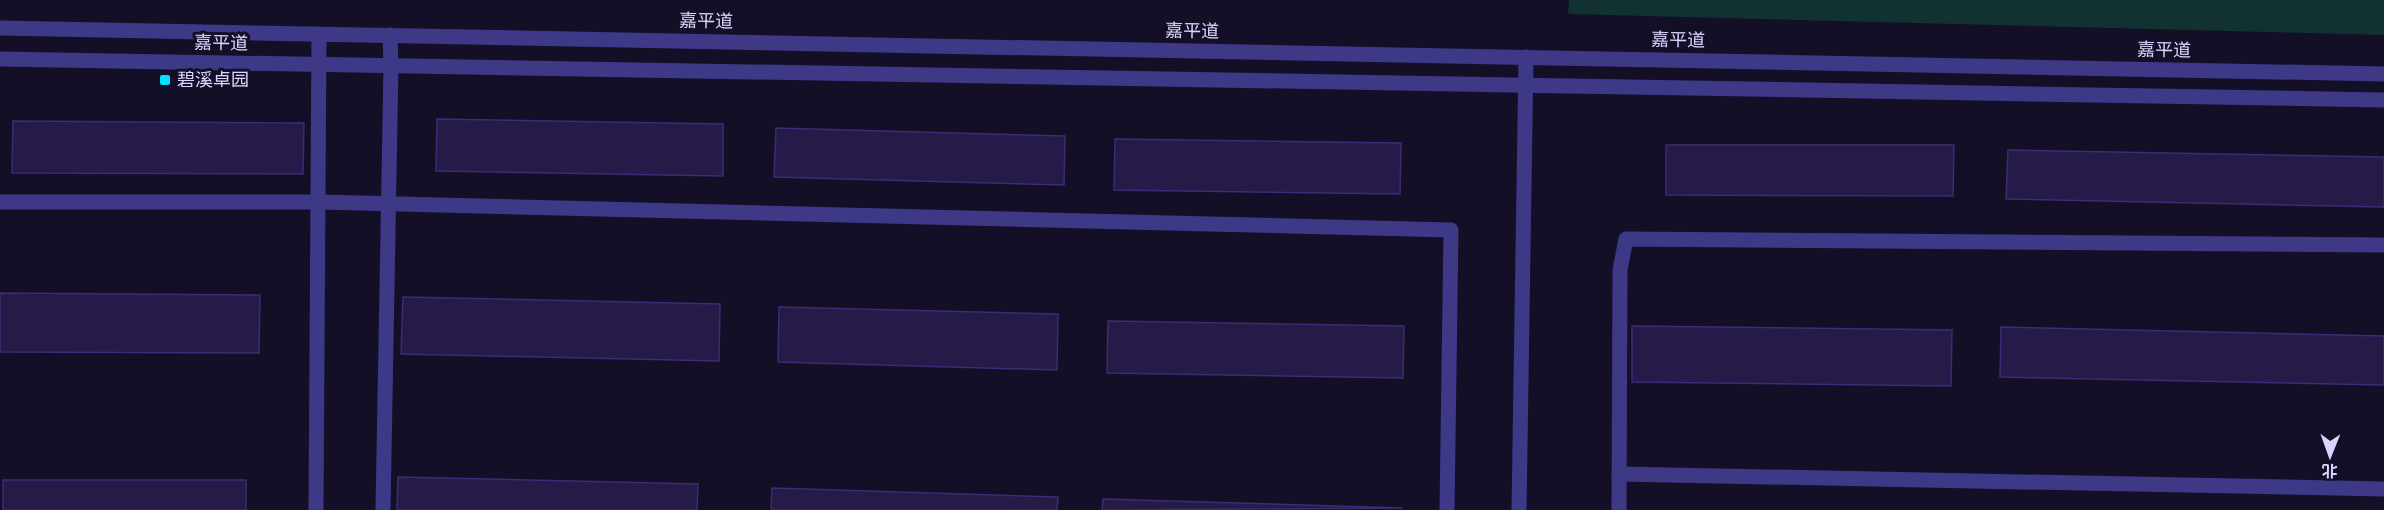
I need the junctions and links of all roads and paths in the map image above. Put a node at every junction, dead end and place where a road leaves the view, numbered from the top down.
1 (0, 28) edge
2 (319, 34) junction
3 (390, 35) junction
4 (1526, 57) junction
5 (0, 59) edge
6 (320, 65) junction
7 (391, 65) junction
8 (2384, 74) edge
9 (1524, 84) junction
10 (2384, 100) edge
11 (0, 202) edge
12 (320, 202) junction
13 (387, 204) junction
14 (2384, 245) edge
15 (1619, 474) junction
16 (2384, 489) edge
17 (316, 510) edge
18 (383, 510) edge
19 (1447, 510) edge
20 (1519, 510) edge
21 (1619, 510) edge

1 - 2 street, 嘉平道
2 - 3 street, 嘉平道
2 - 6 street
3 - 4 street, 嘉平道
3 - 7 street
4 - 8 street, 嘉平道
4 - 9 street
5 - 6 street, 嘉平道
6 - 7 street, 嘉平道
6 - 12 street
7 - 9 street, 嘉平道
7 - 13 street
9 - 10 street, 嘉平道
9 - 20 street
11 - 12 street
12 - 13 street
12 - 17 street
13 - 18 street
13 - 19 street
14 - 15 street
15 - 16 street
15 - 21 street

